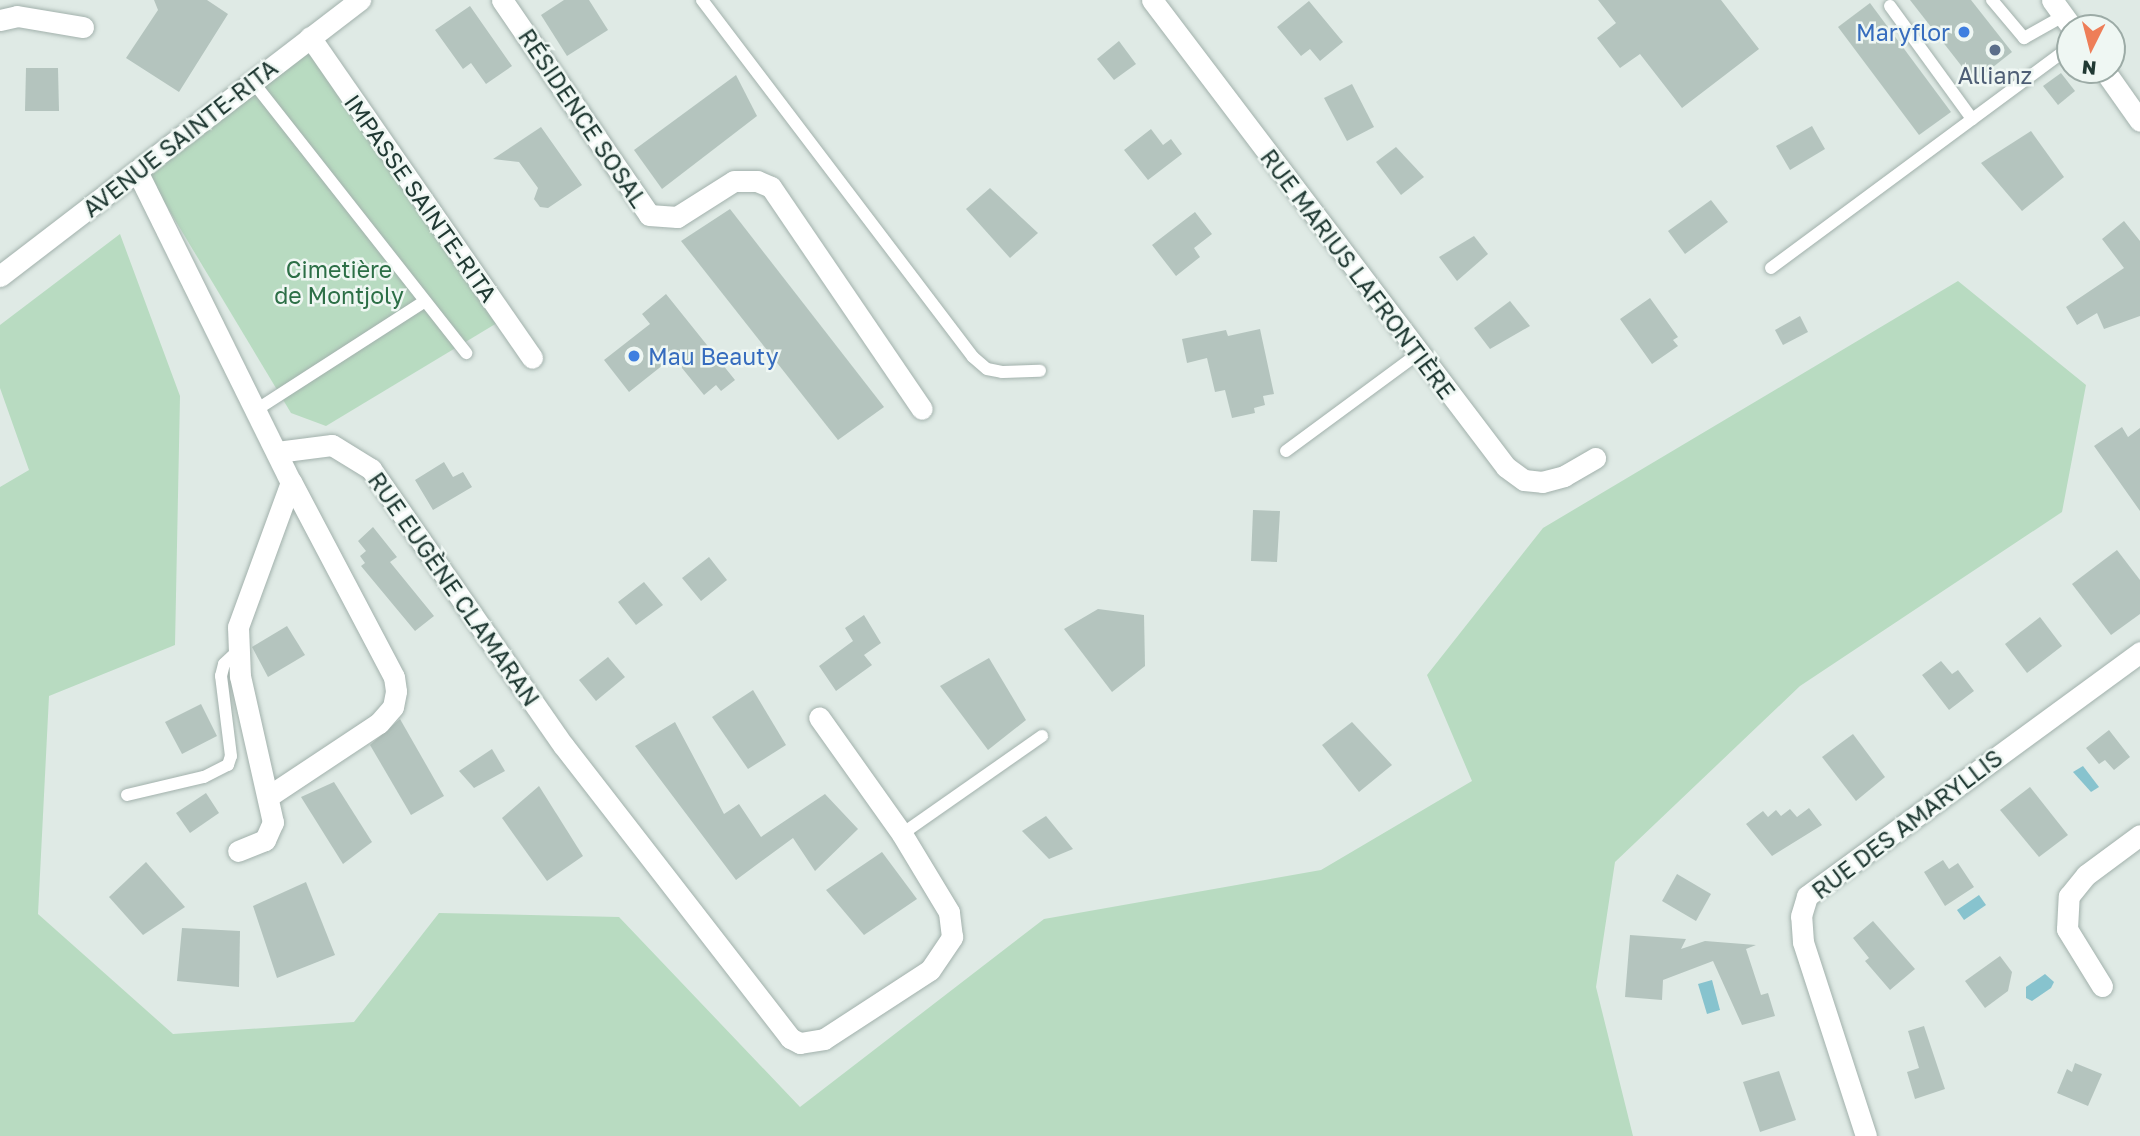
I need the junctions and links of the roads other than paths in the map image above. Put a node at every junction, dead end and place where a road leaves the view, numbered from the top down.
1 (360, 0) edge
2 (502, 0) edge
3 (702, 0) edge
4 (1152, 0) edge
5 (1992, 0) edge
6 (1890, 6) dead end
7 (2056, 19) edge
8 (0, 20) edge
9 (83, 27) dead end
10 (310, 37) junction
11 (2056, 57) edge
12 (253, 82) junction
13 (2114, 84) edge
14 (1972, 119) junction
15 (2140, 121) edge
16 (137, 171) junction
17 (1771, 268) dead end
18 (0, 276) edge
19 (425, 302) junction
20 (466, 353) dead end
21 (1419, 353) junction
22 (532, 358) dead end
23 (1040, 371) dead end
24 (922, 409) dead end
25 (256, 410) junction
26 (1286, 451) dead end
27 (277, 452) junction
28 (1595, 458) dead end
29 (291, 482) junction
30 (237, 652) junction
31 (2140, 652) edge
32 (819, 717) dead end
33 (1042, 736) dead end
34 (127, 795) dead end
35 (269, 796) junction
36 (902, 834) junction
37 (2140, 835) edge
38 (238, 851) dead end
39 (2102, 986) dead end
40 (1866, 1136) edge

1 - 10 street, AVENUE SAINTE-RITA
2 - 24 street, RÉSIDENCE SOSAL
3 - 23 lane
4 - 21 street, RUE MARIUS LAFRONTIÈRE
5 - 7 lane
6 - 14 lane
8 - 9 street
10 - 12 street, AVENUE SAINTE-RITA
10 - 22 street, IMPASSE SAINTE-RITA
11 - 14 lane
12 - 16 street, AVENUE SAINTE-RITA
12 - 19 lane
13 - 15 street
14 - 17 lane
16 - 18 street, AVENUE SAINTE-RITA
16 - 25 street
19 - 20 lane
19 - 25 lane
21 - 26 lane
21 - 28 street, RUE MARIUS LAFRONTIÈRE
25 - 27 street
27 - 29 street
27 - 36 street, RUE EUGÈNE CLAMARAN
29 - 30 street
29 - 35 street
30 - 34 lane
30 - 35 street
31 - 40 street, RUE DES AMARYLLIS
32 - 36 street
33 - 36 lane
35 - 38 street
37 - 39 street

